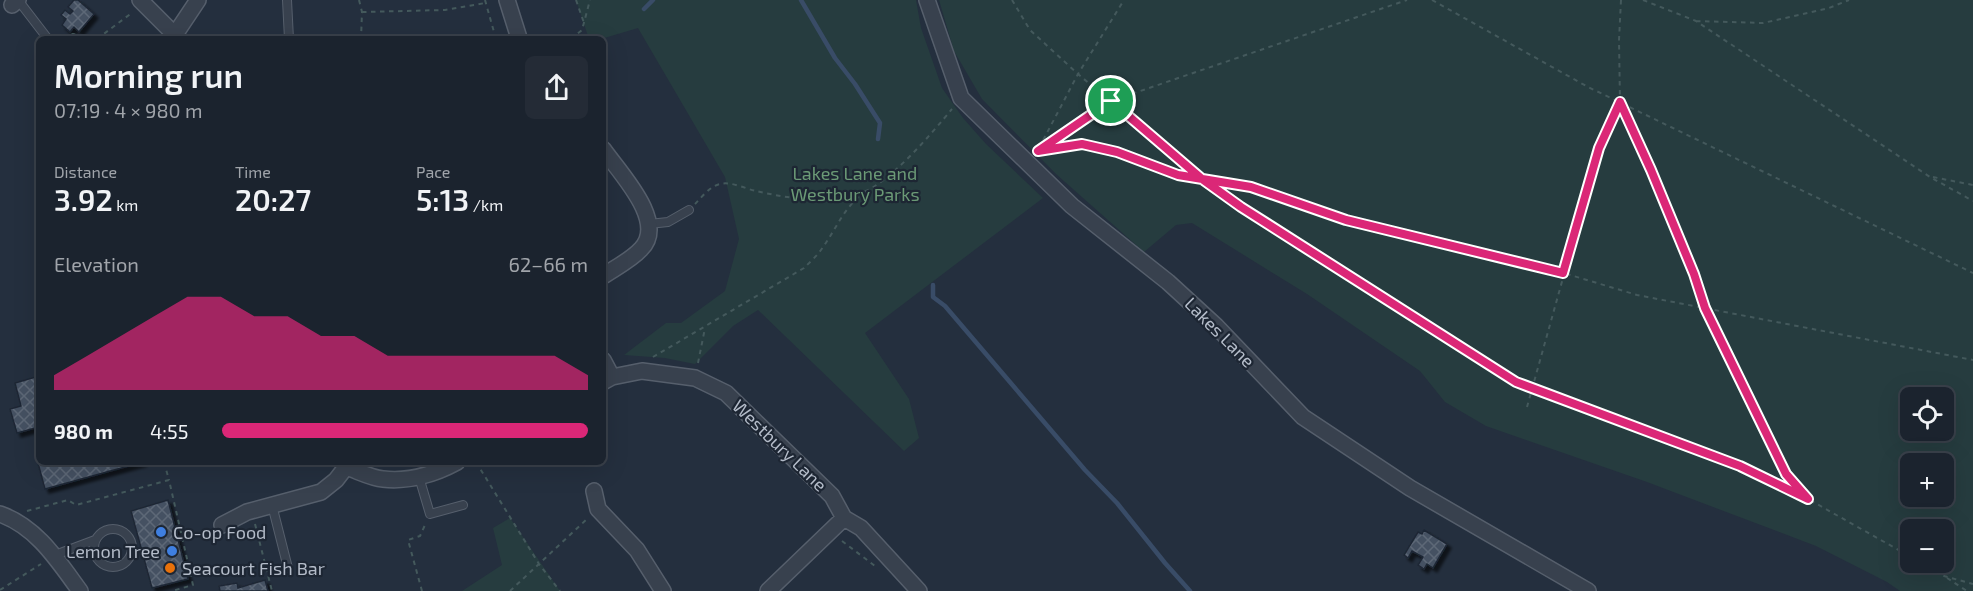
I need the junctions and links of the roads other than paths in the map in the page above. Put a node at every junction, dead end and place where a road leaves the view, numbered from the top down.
1 (198, 0) edge
2 (287, 0) edge
3 (507, 0) edge
4 (927, 0) edge
5 (16, 2) edge
6 (142, 2) edge
7 (45, 36) edge
8 (172, 36) edge
9 (174, 36) edge
10 (289, 36) edge
11 (518, 36) edge
12 (606, 153) edge
13 (689, 210) road end
14 (649, 224) junction
15 (606, 274) edge
16 (608, 380) edge
17 (344, 465) edge
18 (347, 465) edge
19 (452, 465) edge
20 (419, 477) junction
21 (594, 491) dead end
22 (272, 505) junction
23 (463, 505) dead end
24 (3, 515) edge
25 (844, 518) junction
26 (222, 525) dead end
27 (95, 540) junction
28 (55, 555) junction
29 (288, 568) dead end
30 (80, 591) edge
31 (663, 591) edge
32 (768, 591) edge
33 (919, 591) edge
34 (1588, 591) edge

1 - 9 street
2 - 10 lane
3 - 11 street
4 - 34 street, Lakes Lane
5 - 7 lane
6 - 8 street
12 - 14 street
13 - 14 lane
14 - 15 street
16 - 25 street, Westbury Lane
17 - 22 street
18 - 20 street
19 - 20 street
20 - 23 lane
21 - 31 street
22 - 26 street
22 - 29 lane
24 - 28 street
25 - 32 street
25 - 33 street, Westbury Lane
27 - 27 lane
27 - 28 lane
28 - 30 street

